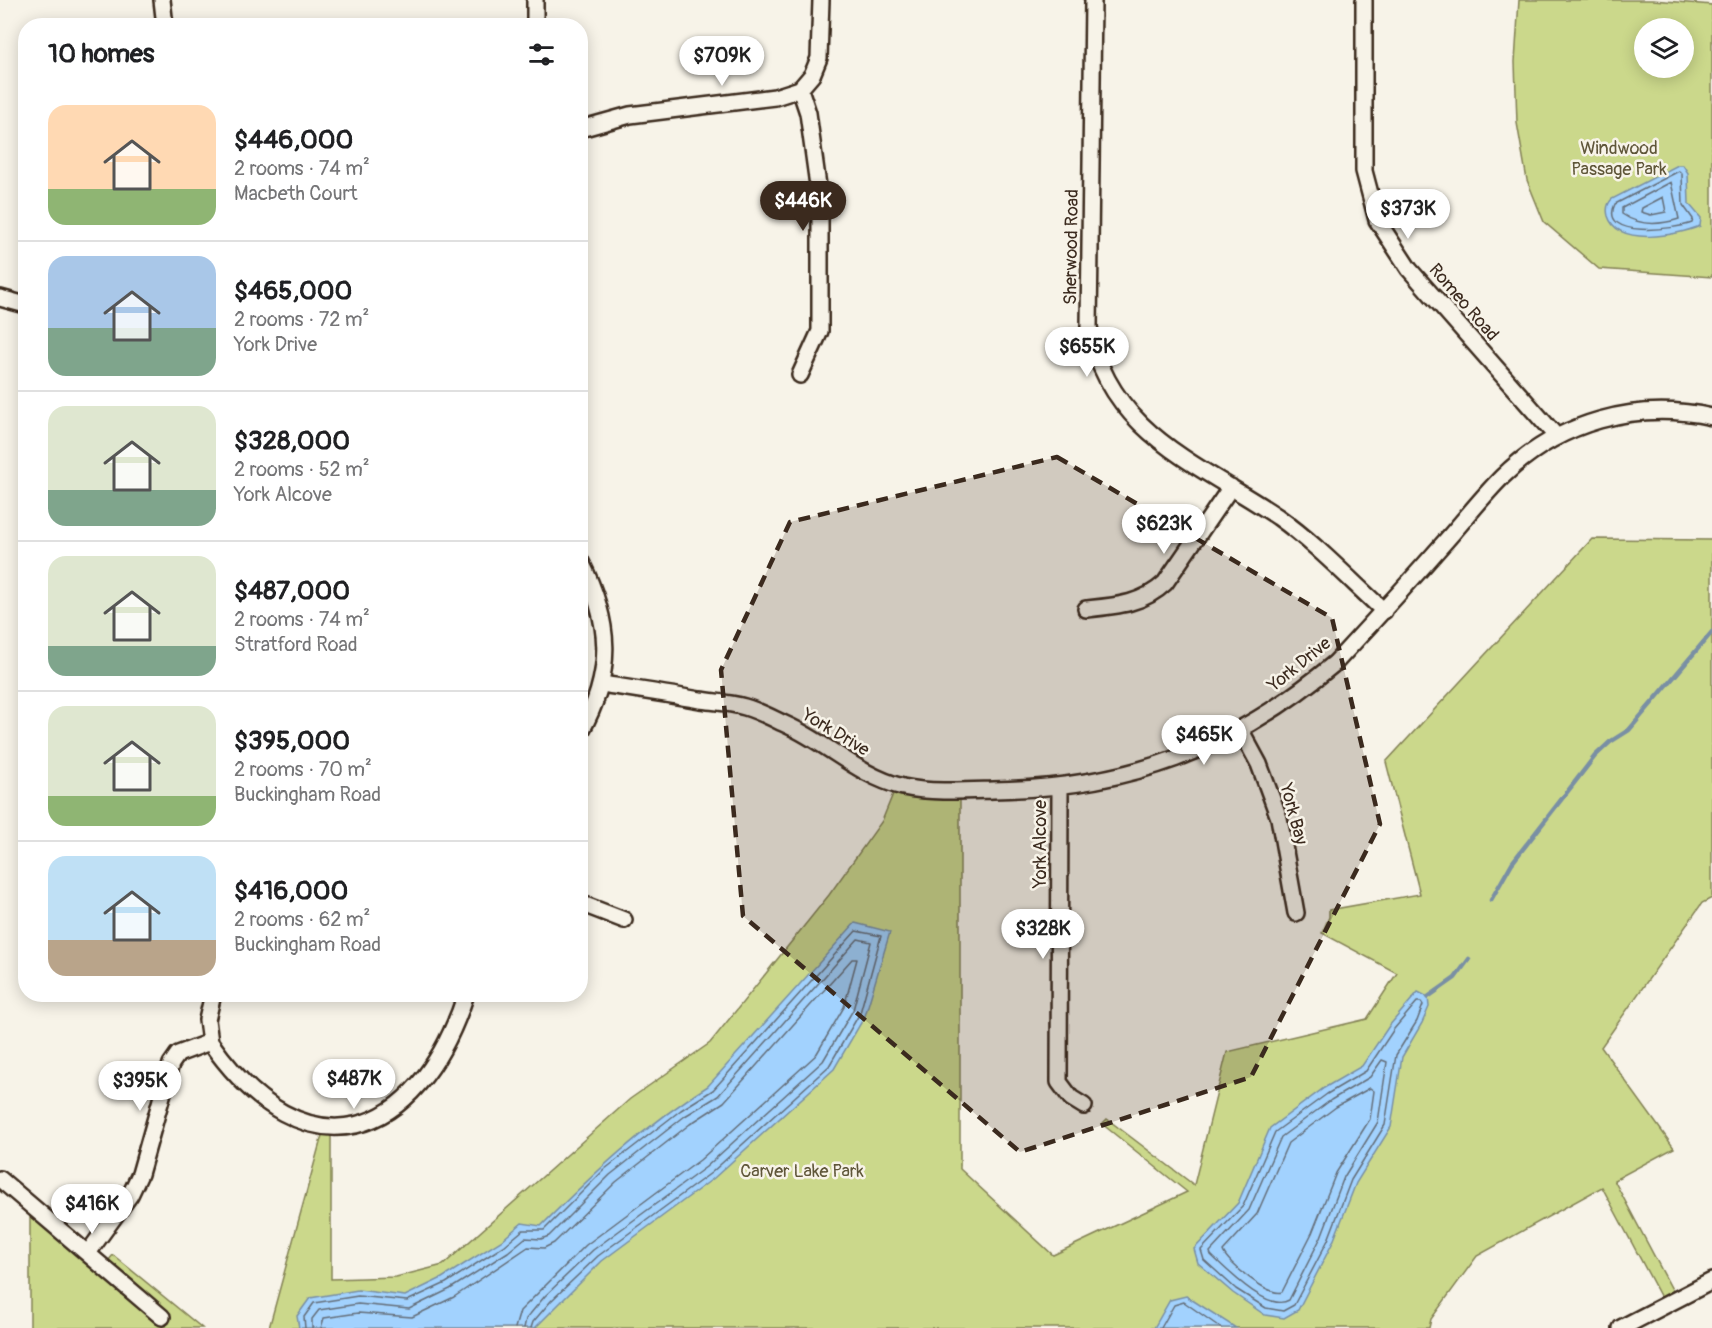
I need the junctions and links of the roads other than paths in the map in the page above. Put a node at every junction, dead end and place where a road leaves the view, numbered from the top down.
1 (162, 0) edge
2 (535, 0) edge
3 (820, 0) edge
4 (1093, 0) edge
5 (1364, 0) edge
6 (164, 18) edge
7 (535, 18) edge
8 (800, 89) junction
9 (588, 127) edge
10 (0, 298) edge
11 (18, 303) edge
12 (800, 375) dead end
13 (1712, 417) edge
14 (1556, 436) junction
15 (1231, 487) junction
16 (588, 578) edge
17 (1086, 609) dead end
18 (1384, 611) junction
19 (602, 684) junction
20 (588, 719) edge
21 (1240, 729) junction
22 (1060, 787) junction
23 (588, 906) edge
24 (1296, 913) dead end
25 (624, 920) dead end
26 (211, 1002) edge
27 (463, 1002) edge
28 (210, 1042) junction
29 (1084, 1106) dead end
30 (0, 1179) edge
31 (88, 1253) junction
32 (1712, 1281) edge
33 (162, 1317) dead end
34 (1621, 1328) edge

1 - 6 street
2 - 7 street
3 - 8 street
4 - 15 street, Sherwood Road
5 - 14 street, Romeo Road
8 - 9 street
8 - 12 street
10 - 11 street
13 - 14 street, York Drive
14 - 18 street, York Drive
15 - 17 street
15 - 18 street, Sherwood Road
16 - 19 street
18 - 21 street, York Drive
19 - 20 street
19 - 22 street, York Drive
21 - 22 street, York Drive
21 - 24 street, York Bay
22 - 29 street, York Alcove
23 - 25 street
26 - 28 street
27 - 28 street
28 - 31 street
30 - 31 street
31 - 33 street
32 - 34 street

